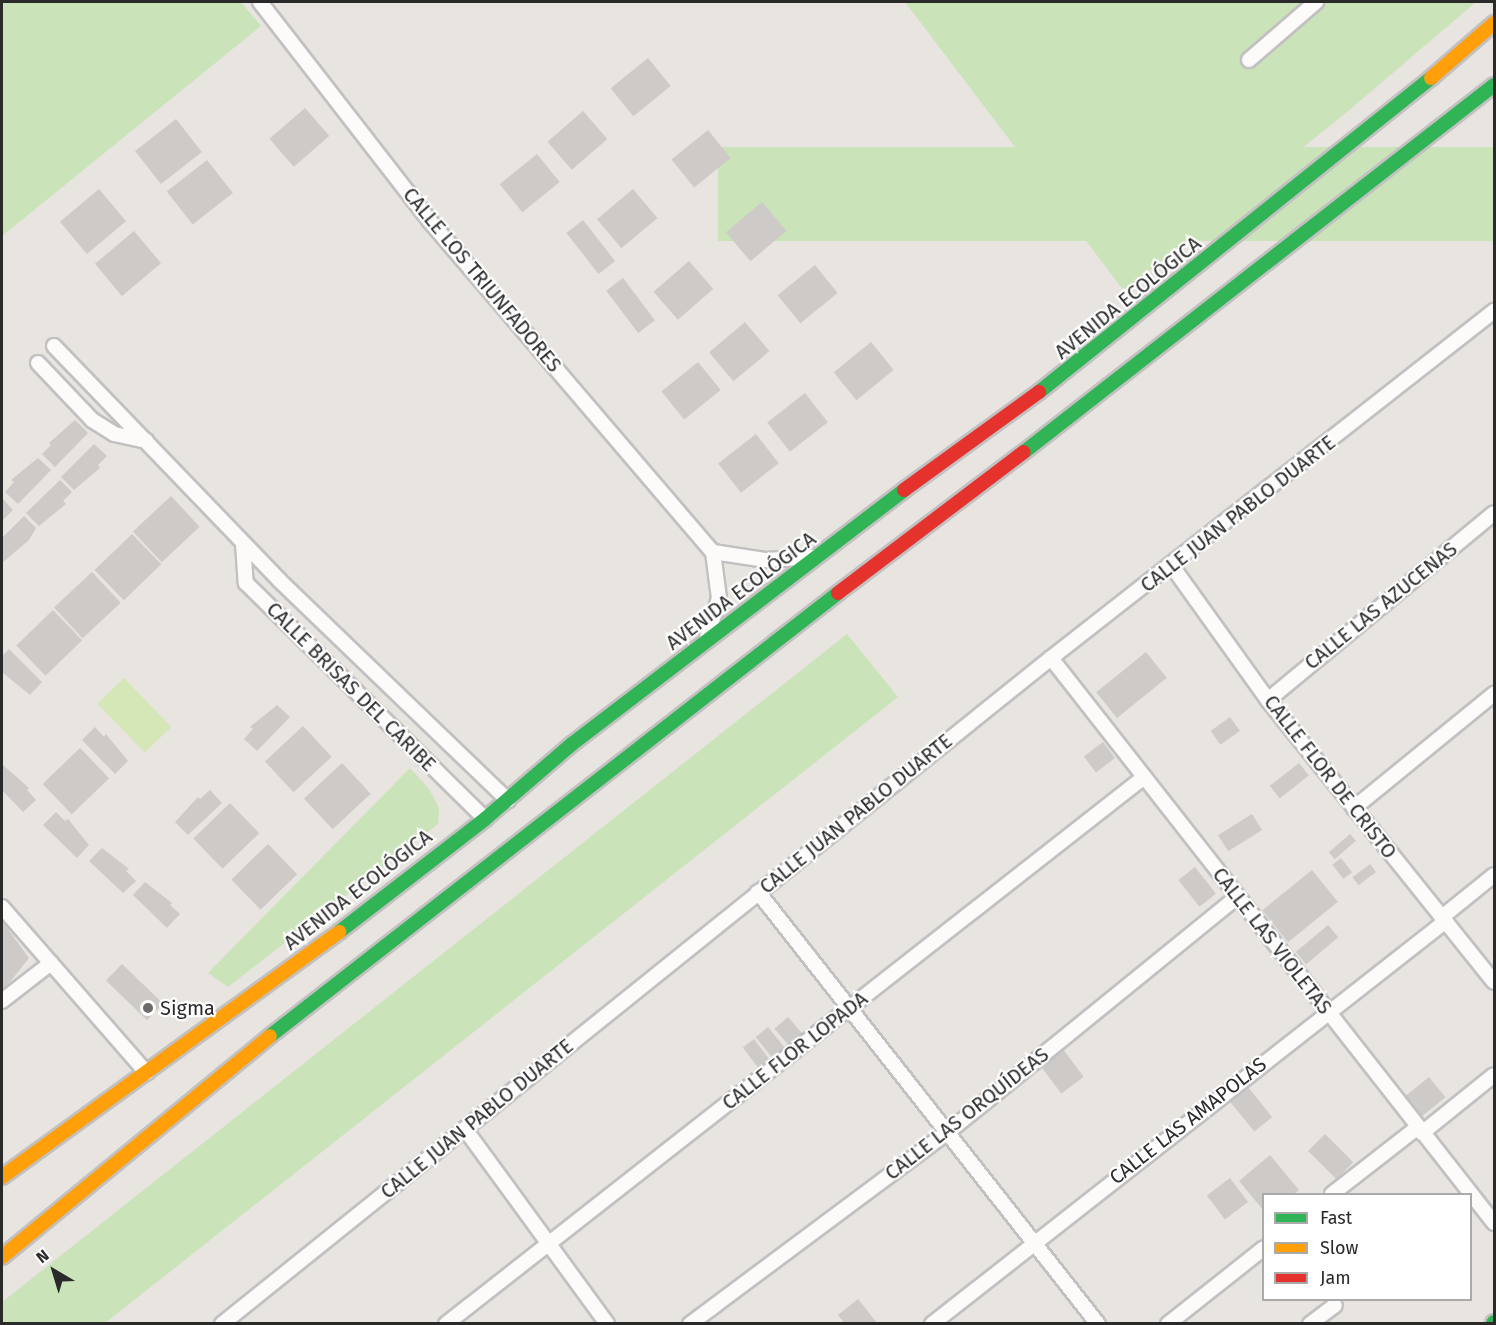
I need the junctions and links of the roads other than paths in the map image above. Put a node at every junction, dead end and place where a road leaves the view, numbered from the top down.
1 (260, 2) edge
2 (1316, 2) edge
3 (1494, 23) edge
4 (1249, 60) dead end
5 (1494, 85) edge
6 (1494, 311) edge
7 (54, 346) dead end
8 (38, 363) dead end
9 (146, 441) junction
10 (1494, 513) edge
11 (243, 543) junction
12 (713, 552) junction
13 (818, 556) junction
14 (1172, 566) junction
15 (705, 643) junction
16 (1051, 658) junction
17 (1494, 694) edge
18 (1268, 700) junction
19 (1144, 777) junction
20 (508, 800) junction
21 (1354, 808) junction
22 (485, 819) junction
23 (1494, 875) edge
24 (758, 892) junction
25 (1238, 897) junction
26 (2, 908) edge
27 (1444, 919) junction
28 (51, 963) junction
29 (1494, 982) edge
30 (2, 1001) edge
31 (850, 1008) junction
32 (1327, 1012) junction
33 (147, 1073) junction
34 (1494, 1074) edge
35 (465, 1129) junction
36 (1420, 1130) junction
37 (948, 1132) junction
38 (2, 1177) edge
39 (1333, 1193) edge
40 (1470, 1193) edge
41 (1472, 1195) edge
42 (1494, 1223) edge
43 (548, 1242) junction
44 (1034, 1242) junction
45 (1262, 1249) edge
46 (2, 1257) edge
47 (1335, 1305) dead end
48 (222, 1323) edge
49 (446, 1323) edge
50 (607, 1323) edge
51 (690, 1323) edge
52 (932, 1323) edge
53 (1098, 1323) edge
54 (1168, 1323) edge
55 (1310, 1323) edge

1 - 12 street, CALLE LOS TRIUNFADORES
2 - 4 street
3 - 13 main road, AVENIDA ECOLÓGICA
5 - 46 main road
6 - 14 street, CALLE JUAN PABLO DUARTE
7 - 9 street, CALLE BRISAS DEL CARIBE
8 - 9 street
9 - 11 street, CALLE BRISAS DEL CARIBE
10 - 18 street, CALLE LAS AZUCENAS
11 - 20 street, CALLE BRISAS DEL CARIBE
11 - 22 street, CALLE BRISAS DEL CARIBE
12 - 13 street
12 - 15 street
13 - 15 main road, AVENIDA ECOLÓGICA
14 - 16 street, CALLE JUAN PABLO DUARTE
14 - 18 street, CALLE FLOR DE CRISTO
15 - 20 main road, AVENIDA ECOLÓGICA
16 - 19 street, CALLE LAS VIOLETAS
16 - 24 street, CALLE JUAN PABLO DUARTE
17 - 21 street
18 - 21 street, CALLE FLOR DE CRISTO
19 - 25 street, CALLE LAS VIOLETAS
19 - 31 street, CALLE FLOR LOPADA
20 - 22 main road, AVENIDA ECOLÓGICA
21 - 27 street, CALLE FLOR DE CRISTO
22 - 33 main road, AVENIDA ECOLÓGICA
23 - 27 street, CALLE LAS AMAPOLAS
24 - 31 street
24 - 35 street, CALLE JUAN PABLO DUARTE
25 - 32 street, CALLE LAS VIOLETAS
25 - 37 street, CALLE LAS ORQUÍDEAS
26 - 28 street
27 - 29 street, CALLE FLOR DE CRISTO
27 - 32 street, CALLE LAS AMAPOLAS
28 - 30 street
28 - 33 street
31 - 37 street
31 - 43 street, CALLE FLOR LOPADA
32 - 36 street, CALLE LAS VIOLETAS
32 - 44 street, CALLE LAS AMAPOLAS
33 - 38 main road, AVENIDA ECOLÓGICA
34 - 36 street
35 - 43 street
35 - 48 street, CALLE JUAN PABLO DUARTE
36 - 39 street
36 - 40 street, CALLE LAS VIOLETAS
37 - 44 street
37 - 51 street, CALLE LAS ORQUÍDEAS
41 - 42 street, CALLE LAS VIOLETAS
43 - 49 street, CALLE FLOR LOPADA
43 - 50 street
44 - 52 street, CALLE LAS AMAPOLAS
44 - 53 street
45 - 54 street
47 - 55 street

